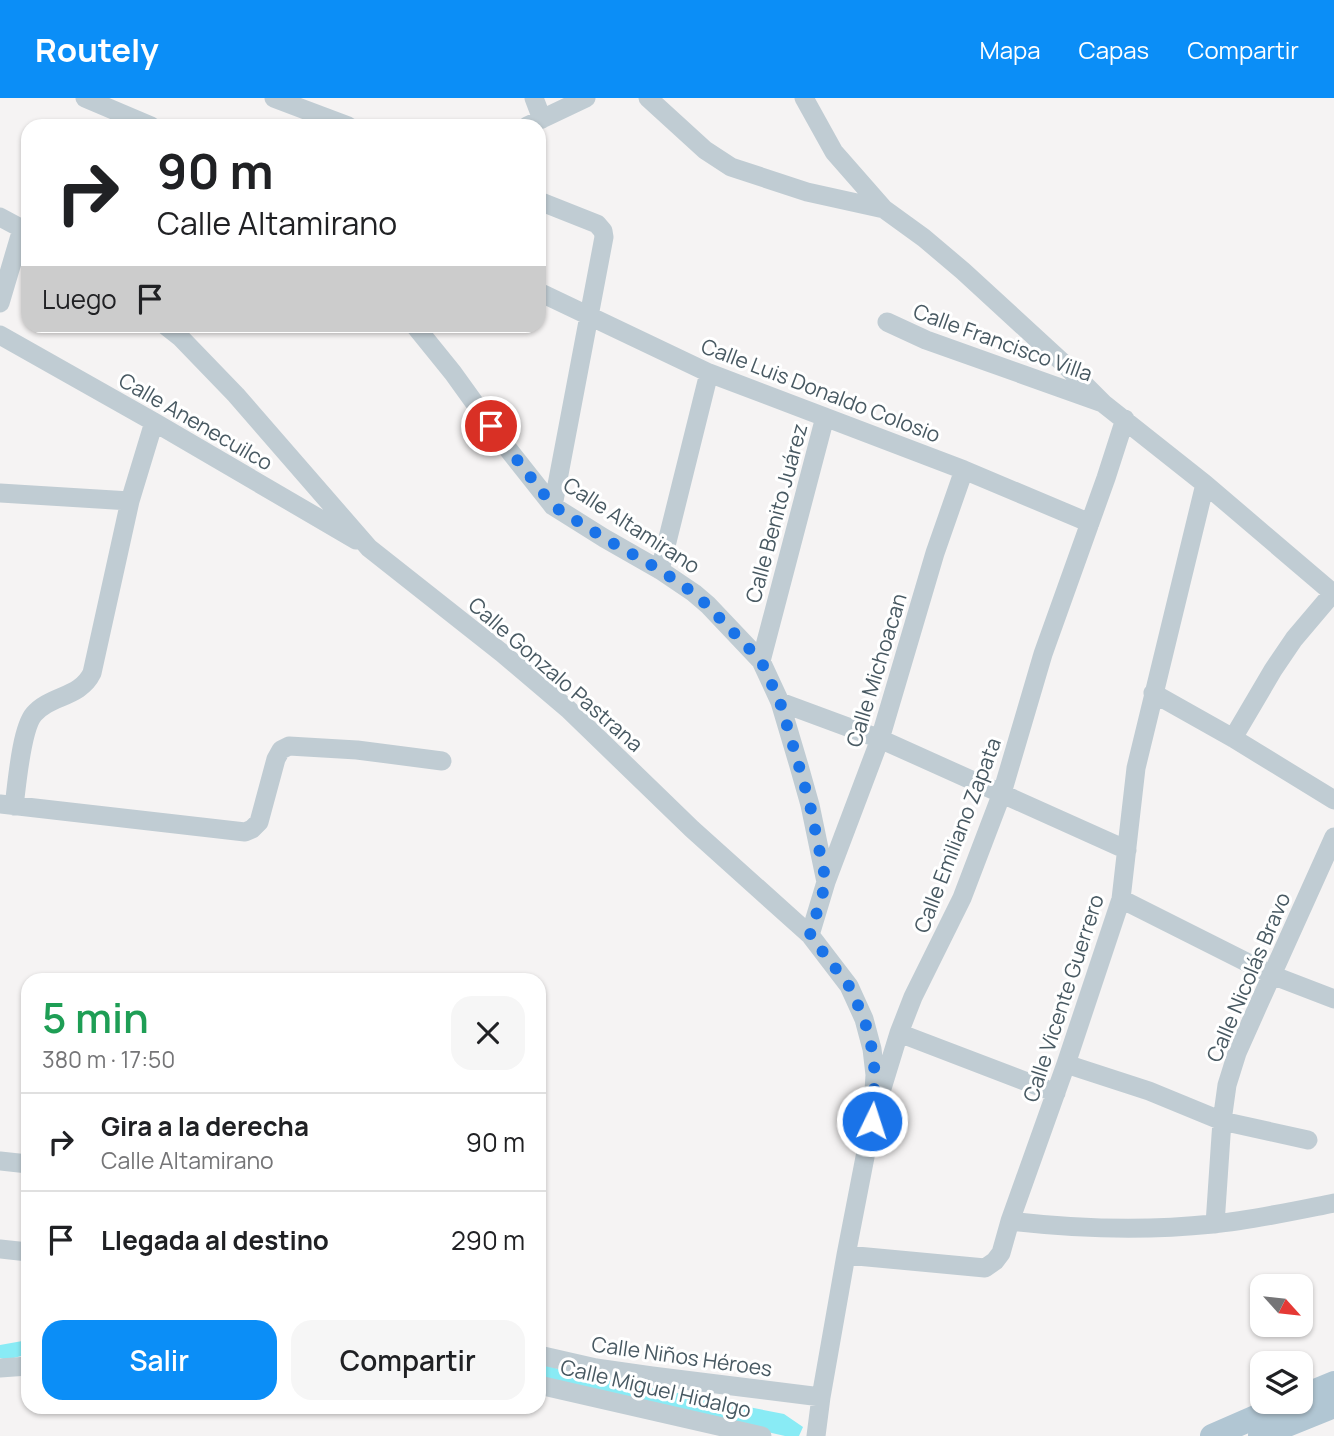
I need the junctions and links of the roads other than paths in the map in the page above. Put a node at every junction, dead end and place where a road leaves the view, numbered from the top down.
1 (85, 98) edge
2 (274, 98) edge
3 (534, 98) edge
4 (586, 98) edge
5 (648, 98) edge
6 (804, 98) edge
7 (134, 119) edge
8 (330, 119) edge
9 (535, 119) edge
10 (541, 119) edge
11 (546, 204) edge
12 (884, 209) junction
13 (0, 217) edge
14 (21, 229) edge
15 (21, 243) edge
16 (546, 295) edge
17 (0, 303) edge
18 (589, 316) junction
19 (887, 323) dead end
20 (175, 333) edge
21 (421, 333) edge
22 (0, 335) edge
23 (709, 373) junction
24 (1104, 404) junction
25 (825, 417) junction
26 (1125, 419) junction
27 (154, 422) junction
28 (964, 470) junction
29 (1205, 484) junction
30 (0, 493) edge
31 (130, 500) junction
32 (553, 506) junction
33 (1090, 523) junction
34 (369, 548) junction
35 (660, 570) junction
36 (1334, 593) edge
37 (761, 661) junction
38 (1153, 693) junction
39 (780, 702) junction
40 (1233, 738) junction
41 (880, 739) junction
42 (442, 761) dead end
43 (1002, 793) junction
44 (1334, 800) edge
45 (7, 805) edge
46 (1334, 837) edge
47 (1127, 850) junction
48 (826, 882) junction
49 (1121, 899) junction
50 (810, 935) junction
51 (1272, 975) junction
52 (1334, 999) edge
53 (899, 1034) junction
54 (1066, 1064) junction
55 (1056, 1093) junction
56 (872, 1121) junction
57 (1222, 1121) junction
58 (1308, 1140) dead end
59 (0, 1161) edge
60 (21, 1163) edge
61 (1334, 1203) edge
62 (1010, 1221) junction
63 (1215, 1224) junction
64 (0, 1249) edge
65 (21, 1251) edge
66 (846, 1255) junction
67 (546, 1357) edge
68 (21, 1366) edge
69 (0, 1368) edge
70 (1334, 1383) edge
71 (546, 1387) edge
72 (1313, 1392) edge
73 (821, 1398) junction
74 (1334, 1406) edge
75 (1262, 1414) edge
76 (762, 1436) edge
77 (816, 1436) edge
78 (1212, 1436) edge
79 (1260, 1436) edge

1 - 7 street
2 - 8 street
3 - 9 street
4 - 10 street
5 - 12 street
6 - 12 street
11 - 18 street
12 - 24 street
13 - 14 street
15 - 17 street
16 - 18 street, Calle Luis Donaldo Colosio
18 - 23 street, Calle Luis Donaldo Colosio
18 - 32 street
19 - 24 street, Calle Francisco Villa
20 - 34 street, Calle Gonzalo Pastrana
21 - 32 street, Calle Altamirano
22 - 27 street, Calle Anenecuilco
23 - 25 street, Calle Luis Donaldo Colosio
23 - 35 street
24 - 26 street
25 - 28 street, Calle Luis Donaldo Colosio
25 - 37 street, Calle Benito Juárez
26 - 29 street
26 - 33 street, Calle Emiliano Zapata
27 - 31 street
27 - 34 street, Calle Anenecuilco
28 - 33 street, Calle Luis Donaldo Colosio
28 - 41 street, Calle Michoacan
29 - 36 street
29 - 38 street, Calle Vicente Guerrero
30 - 31 street
31 - 45 street
32 - 35 street, Calle Altamirano
33 - 43 street, Calle Emiliano Zapata
34 - 50 street, Calle Gonzalo Pastrana
35 - 37 street, Calle Altamirano
36 - 40 street
37 - 39 street, Calle Altamirano
38 - 40 street
38 - 47 street, Calle Vicente Guerrero
39 - 41 street
39 - 48 street, Calle Altamirano
40 - 44 street
41 - 43 street
41 - 48 street, Calle Michoacan
42 - 45 street
43 - 47 street
43 - 53 street, Calle Emiliano Zapata
46 - 51 street, Calle Nicolás Bravo
47 - 49 street, Calle Vicente Guerrero
48 - 50 street, Calle Altamirano
49 - 51 street
49 - 54 street, Calle Vicente Guerrero
50 - 56 street, Calle Gonzalo Pastrana
51 - 52 street
51 - 57 street, Calle Nicolás Bravo
53 - 55 street
53 - 56 street, Calle Emiliano Zapata
54 - 55 street, Calle Vicente Guerrero
54 - 57 street
55 - 62 street, Calle Vicente Guerrero
56 - 66 street, Calle Emiliano Zapata
57 - 58 street
57 - 63 street, Calle Nicolás Bravo
59 - 60 street
61 - 63 street
62 - 63 street
62 - 66 street, Calle Vicente Guerrero
64 - 65 street
66 - 73 street, Calle Emiliano Zapata
67 - 73 street, Calle Niños Héroes
68 - 69 street
70 - 72 main road
71 - 76 street, Calle Miguel Hidalgo
73 - 77 street, Calle Emiliano Zapata
74 - 79 main road
75 - 78 main road

